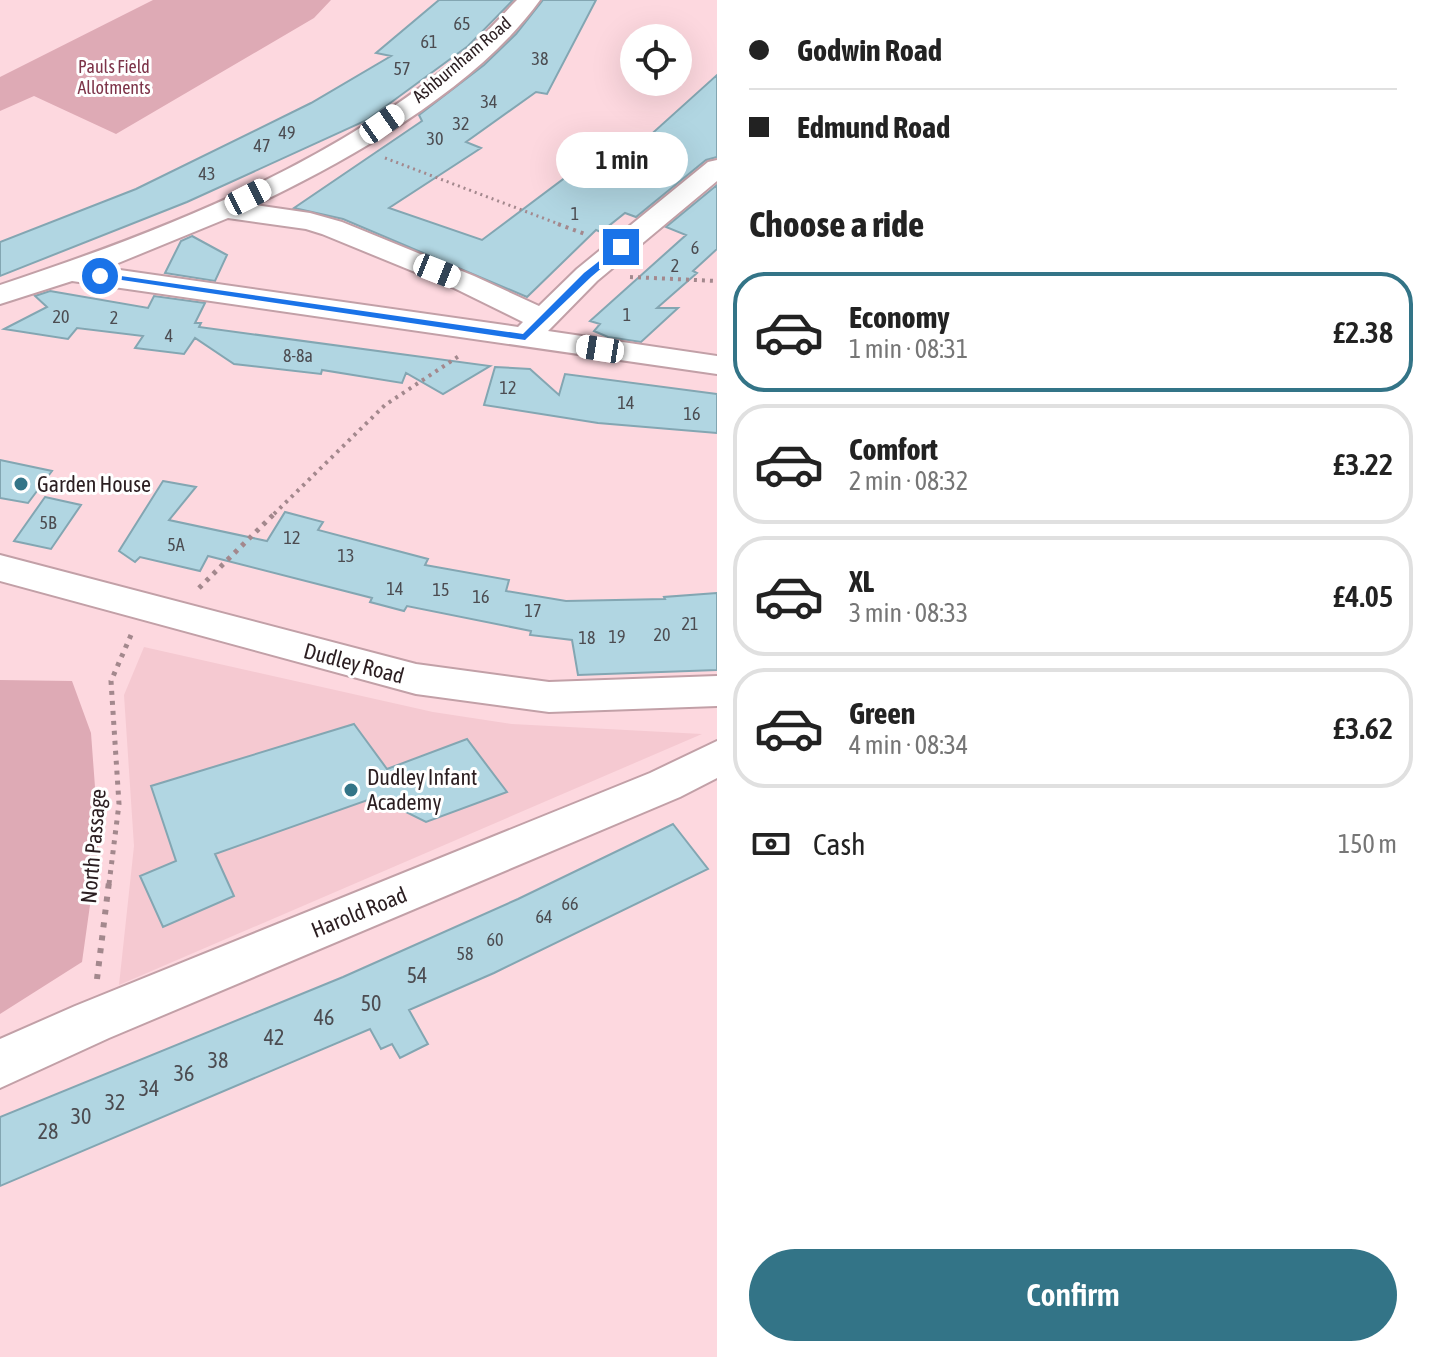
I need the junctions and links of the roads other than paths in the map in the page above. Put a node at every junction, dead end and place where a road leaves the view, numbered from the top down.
1 (529, 0) edge
2 (717, 168) edge
3 (222, 209) junction
4 (71, 272) junction
5 (0, 295) edge
6 (533, 328) junction
7 (717, 365) edge
8 (0, 568) edge
9 (717, 691) edge
10 (717, 758) edge
11 (0, 1064) edge

1 - 3 street, Ashburnham Road
2 - 6 street
3 - 4 street, Ashburnham Road
3 - 6 street
4 - 5 street, Ashburnham Road
4 - 6 street
6 - 7 street
8 - 9 street, Dudley Road
10 - 11 street, Harold Road

